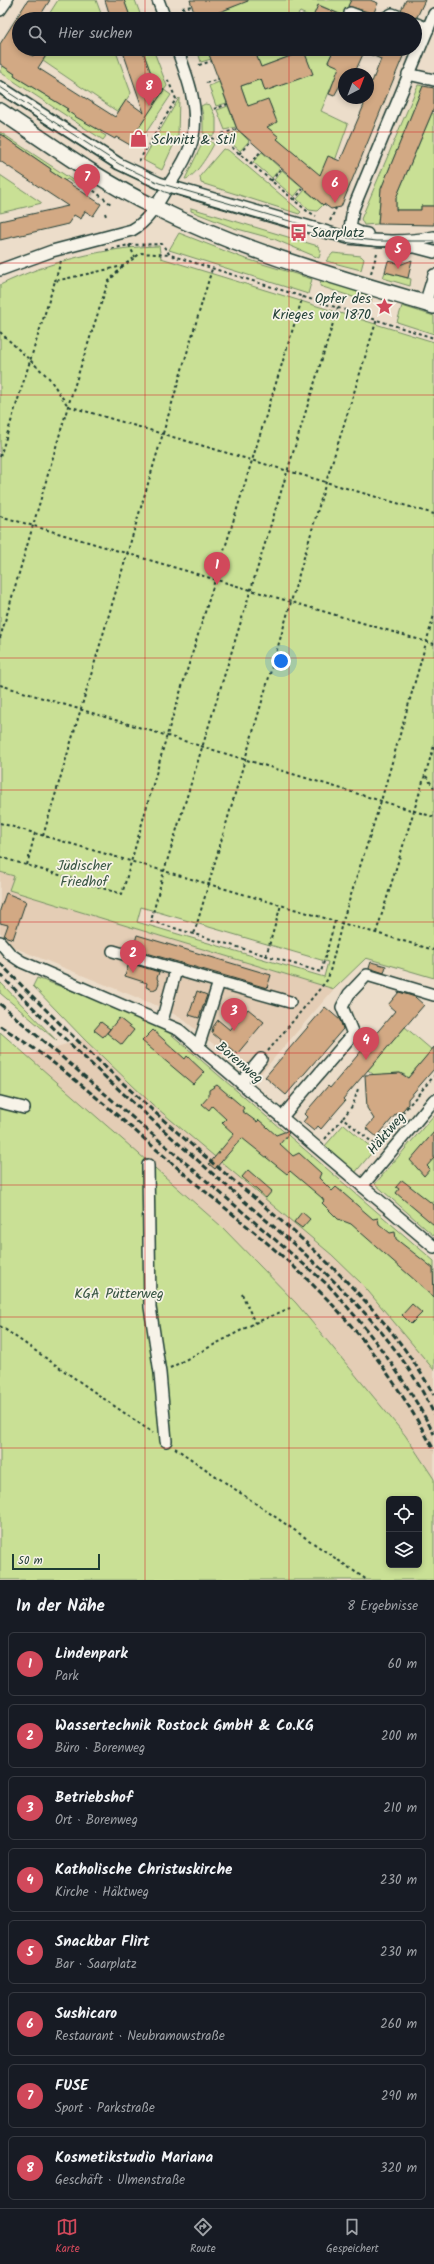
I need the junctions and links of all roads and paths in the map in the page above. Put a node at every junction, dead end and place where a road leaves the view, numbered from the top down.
1 (7, 0) edge
2 (158, 0) edge
3 (192, 6) dead end
4 (182, 8) dead end
5 (0, 10) edge
6 (162, 12) edge
7 (434, 14) edge
8 (422, 26) edge
9 (428, 29) junction
10 (422, 42) edge
11 (179, 56) edge
12 (416, 56) edge
13 (212, 61) dead end
14 (199, 65) dead end
15 (408, 74) junction
16 (167, 78) dead end
17 (218, 80) dead end
18 (434, 80) edge
19 (206, 83) dead end
20 (0, 87) edge
21 (0, 94) edge
22 (228, 104) dead end
23 (214, 109) dead end
24 (0, 111) edge
25 (237, 129) dead end
26 (222, 134) dead end
27 (193, 136) junction
28 (250, 142) dead end
29 (261, 152) dead end
30 (239, 154) junction
31 (138, 163) dead end
32 (250, 164) junction
33 (281, 169) dead end
34 (271, 181) junction
35 (167, 189) junction
36 (304, 189) dead end
37 (294, 200) junction
38 (155, 208) junction
39 (336, 208) dead end
40 (105, 213) dead end
41 (106, 216) dead end
42 (318, 217) dead end
43 (324, 221) dead end
44 (434, 236) edge
45 (129, 246) junction
46 (102, 251) dead end
47 (434, 252) edge
48 (377, 253) dead end
49 (170, 255) junction
50 (135, 257) junction
51 (68, 259) dead end
52 (61, 261) junction
53 (53, 264) dead end
54 (123, 266) junction
55 (212, 269) junction
56 (0, 270) edge
57 (371, 275) dead end
58 (434, 275) edge
59 (55, 281) junction
60 (303, 296) junction
61 (430, 305) edge
62 (338, 307) junction
63 (377, 319) junction
64 (0, 332) edge
65 (434, 338) edge
66 (30, 360) junction
67 (68, 406) junction
68 (162, 434) junction
69 (0, 457) edge
70 (252, 460) junction
71 (287, 470) junction
72 (326, 482) junction
73 (434, 514) edge
74 (0, 516) edge
75 (34, 526) junction
76 (127, 553) junction
77 (215, 580) junction
78 (250, 590) junction
79 (291, 603) junction
80 (434, 615) edge
81 (0, 638) edge
82 (426, 641) junction
83 (434, 644) edge
84 (0, 685) edge
85 (81, 710) junction
86 (168, 735) junction
87 (434, 746) edge
88 (203, 747) junction
89 (245, 759) junction
90 (426, 776) junction
91 (434, 788) edge
92 (381, 801) junction
93 (413, 811) junction
94 (434, 817) edge
95 (0, 823) edge
96 (35, 833) junction
97 (43, 836) junction
98 (0, 857) edge
99 (131, 862) junction
100 (27, 865) junction
101 (164, 871) junction
102 (208, 884) junction
103 (280, 905) junction
104 (335, 921) junction
105 (342, 924) junction
106 (376, 933) junction
107 (194, 934) junction
108 (0, 942) edge
109 (434, 950) edge
110 (113, 951) dead end
111 (266, 956) junction
112 (176, 970) junction
113 (219, 982) junction
114 (434, 995) edge
115 (290, 1002) dead end
116 (162, 1021) junction
117 (198, 1047) junction
118 (261, 1059) joint
119 (434, 1076) edge
120 (241, 1083) junction
121 (358, 1089) dead end
122 (434, 1100) edge
123 (0, 1102) edge
124 (24, 1108) dead end
125 (282, 1117) junction
126 (343, 1118) junction
127 (375, 1145) junction
128 (317, 1148) junction
129 (387, 1156) junction
130 (148, 1165) dead end
131 (362, 1186) junction
132 (434, 1247) edge
133 (242, 1294) dead end
134 (290, 1308) dead end
135 (255, 1323) junction
136 (0, 1326) edge
137 (160, 1373) junction
138 (166, 1441) junction
139 (367, 1580) edge

1 - 5 street
2 - 6 street
3 - 4 path
7 - 9 street
8 - 9 street
9 - 10 street
11 - 27 street
12 - 15 street
13 - 14 path
15 - 18 street
15 - 44 street
16 - 31 path
17 - 19 path
20 - 35 street
21 - 35 street
22 - 23 path
24 - 38 main road
25 - 26 path
27 - 30 path
27 - 35 street
28 - 30 path
29 - 32 path
30 - 32 path
32 - 34 path
33 - 34 path
34 - 37 path
35 - 38 street
35 - 44 street
35 - 47 street
36 - 37 path
37 - 42 path
38 - 56 street
38 - 61 main road
39 - 43 path
40 - 41 path
45 - 46 path
45 - 49 path
45 - 50 path
48 - 57 path
49 - 50 path
49 - 55 path
50 - 54 path
51 - 52 path
52 - 53 path
52 - 59 path
54 - 59 path
54 - 67 path
55 - 60 path
55 - 68 path
58 - 61 street
59 - 66 path
60 - 62 path
60 - 70 path
62 - 63 path
62 - 71 path
63 - 65 path
63 - 72 path
64 - 66 path
66 - 67 path
66 - 69 path
67 - 68 path
67 - 75 path
68 - 70 path
68 - 76 path
70 - 71 path
70 - 77 path
71 - 72 path
71 - 78 path
72 - 73 path
72 - 79 path
74 - 75 path
75 - 76 path
75 - 81 path
76 - 77 path
76 - 85 path
77 - 78 path
77 - 86 path
78 - 79 path
78 - 88 path
79 - 82 path
79 - 89 path
80 - 82 path
82 - 83 path
82 - 92 path
84 - 85 path
85 - 86 path
85 - 97 path
86 - 88 path
86 - 99 path
87 - 90 path
88 - 89 path
88 - 101 path
89 - 92 path
89 - 102 path
90 - 91 path
90 - 93 path
92 - 93 path
92 - 105 path
93 - 94 path
93 - 106 path
95 - 96 path
96 - 97 path
96 - 100 path
97 - 99 path
98 - 100 path
99 - 100 path
99 - 101 path
101 - 102 path
101 - 107 path
102 - 103 path
102 - 107 path
103 - 104 path
103 - 111 path
104 - 105 path
104 - 111 path
105 - 106 path
105 - 118 path
106 - 109 path
107 - 111 path
108 - 116 street, Borenweg
110 - 112 street
112 - 113 street
112 - 116 street
113 - 115 street
113 - 117 street
114 - 125 street
116 - 117 street, Borenweg
117 - 120 street, Borenweg
118 - 120 street
119 - 127 path
120 - 125 street, Borenweg
121 - 126 path
122 - 129 street, Häktweg
123 - 124 street
125 - 128 street, Borenweg
126 - 127 path
126 - 128 path
127 - 129 path
128 - 131 street, Borenweg
129 - 131 street, Häktweg
130 - 137 street
131 - 132 street, Borenweg
133 - 135 path
134 - 135 path
135 - 137 path
136 - 138 path
137 - 138 street
138 - 139 path

